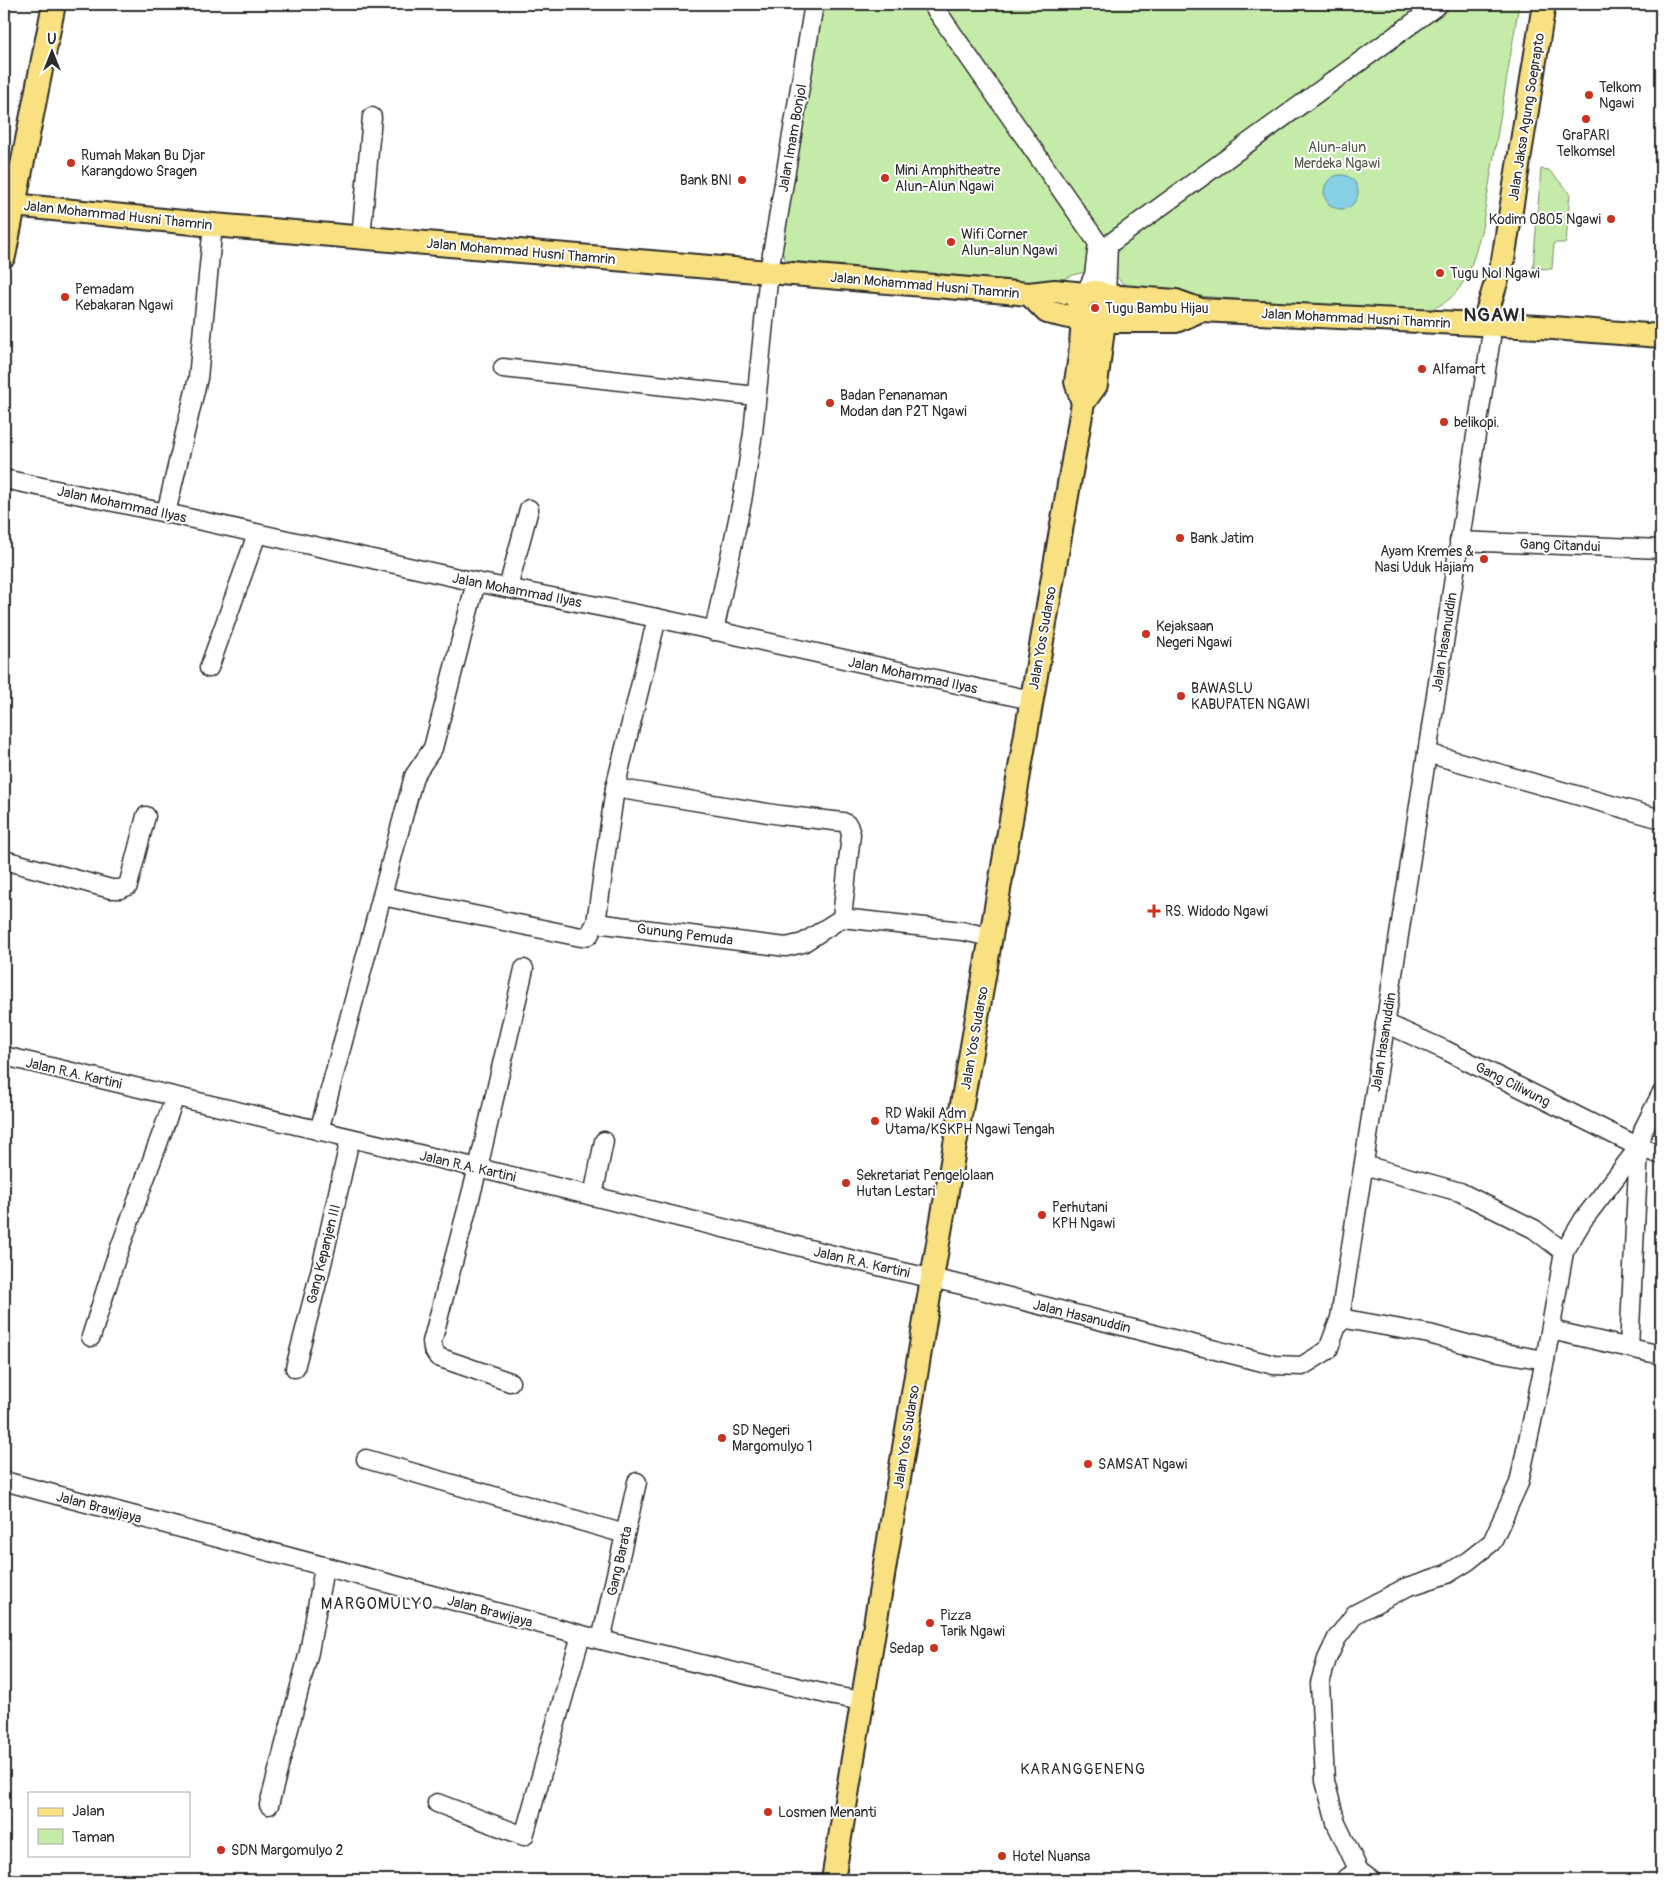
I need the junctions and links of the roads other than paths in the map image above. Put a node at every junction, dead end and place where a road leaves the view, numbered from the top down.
1 (54, 4) edge
2 (814, 4) edge
3 (932, 4) edge
4 (1439, 4) edge
5 (1544, 4) edge
6 (372, 118) dead end
7 (13, 205) junction
8 (213, 225) junction
9 (361, 238) junction
10 (4, 256) edge
11 (769, 272) junction
12 (1029, 294) junction
13 (1096, 295) junction
14 (1201, 310) junction
15 (1094, 321) junction
16 (1492, 332) junction
17 (1661, 336) edge
18 (504, 368) dead end
19 (756, 396) junction
20 (4, 479) edge
21 (529, 509) dead end
22 (166, 513) junction
23 (257, 534) junction
24 (1460, 541) junction
25 (1661, 549) edge
26 (476, 582) junction
27 (508, 588) junction
28 (657, 618) junction
29 (714, 631) junction
30 (210, 668) dead end
31 (1031, 700) junction
32 (1427, 753) junction
33 (615, 788) junction
34 (146, 816) dead end
35 (1661, 819) edge
36 (4, 860) edge
37 (382, 896) junction
38 (842, 918) junction
39 (596, 923) junction
40 (991, 937) junction
41 (524, 969) dead end
42 (1385, 1024) junction
43 (4, 1056) edge
44 (1661, 1094) edge
45 (175, 1097) junction
46 (319, 1131) junction
47 (350, 1139) junction
48 (604, 1141) dead end
49 (1639, 1147) junction
50 (1661, 1155) edge
51 (1364, 1165) junction
52 (478, 1168) junction
53 (593, 1196) junction
54 (1564, 1252) junction
55 (932, 1278) junction
56 (1340, 1318) junction
57 (1551, 1330) junction
58 (91, 1337) dead end
59 (1629, 1348) junction
60 (1661, 1355) edge
61 (1545, 1360) junction
62 (295, 1368) dead end
63 (510, 1382) dead end
64 (366, 1459) dead end
65 (4, 1481) edge
66 (637, 1482) dead end
67 (625, 1534) junction
68 (324, 1568) junction
69 (581, 1635) junction
70 (601, 1640) junction
71 (863, 1701) junction
72 (437, 1803) dead end
73 (269, 1805) dead end
74 (1358, 1877) edge
75 (833, 1880) edge

1 - 7 main road
2 - 11 street, Jalan Imam Bonjol
3 - 13 street
4 - 13 street
5 - 16 main road, Jalan Jaksa Agung Soeprapto
6 - 9 street
7 - 8 main road, Jalan Mohammad Husni Thamrin
7 - 10 main road
8 - 9 main road, Jalan Mohammad Husni Thamrin
8 - 22 street
9 - 11 main road, Jalan Mohammad Husni Thamrin
11 - 12 main road, Jalan Mohammad Husni Thamrin
11 - 19 street, Jalan Imam Bonjol
12 - 13 main road, Jalan Mohammad Husni Thamrin
12 - 15 main road, Jalan Mohammad Husni Thamrin
13 - 14 main road, Jalan Mohammad Husni Thamrin
13 - 15 main road, Jalan Yos Sudarso
14 - 15 main road, Jalan Mohammad Husni Thamrin
14 - 16 main road, Jalan Mohammad Husni Thamrin
15 - 31 main road, Jalan Yos Sudarso
16 - 17 main road, Jalan Mohammad Husni Thamrin
16 - 24 street, Jalan Hasanuddin
18 - 19 street
19 - 29 street, Jalan Imam Bonjol
20 - 22 street, Jalan Mohammad Ilyas
21 - 27 street
22 - 23 street, Jalan Mohammad Ilyas
23 - 26 street, Jalan Mohammad Ilyas
23 - 30 street
24 - 25 street, Gang Citandui
24 - 32 street, Jalan Hasanuddin
26 - 27 street, Jalan Mohammad Ilyas
26 - 37 street
27 - 28 street, Jalan Mohammad Ilyas
28 - 29 street, Jalan Mohammad Ilyas
28 - 33 street
29 - 31 street, Jalan Mohammad Ilyas
31 - 40 main road, Jalan Yos Sudarso
32 - 35 street
32 - 42 street, Jalan Hasanuddin
33 - 38 street
33 - 39 street
34 - 36 street
37 - 39 street
37 - 46 street
38 - 39 street, Gunung Pemuda
38 - 40 street
40 - 55 main road, Jalan Yos Sudarso
41 - 52 street
42 - 49 street, Gang Ciliwung
42 - 51 street, Jalan Hasanuddin
43 - 45 street, Jalan R.A. Kartini
44 - 49 street
45 - 46 street, Jalan R.A. Kartini
45 - 58 street
46 - 47 street, Jalan R.A. Kartini
47 - 52 street, Jalan R.A. Kartini
47 - 62 street, Gang Kepanjen III
48 - 53 street
49 - 50 street, Gang Ciliwung
49 - 54 street
49 - 59 street
51 - 54 street
51 - 56 street, Jalan Hasanuddin
52 - 53 street, Jalan R.A. Kartini
52 - 63 street
53 - 55 street, Jalan R.A. Kartini
54 - 57 street
55 - 56 street, Jalan Hasanuddin
55 - 71 main road, Jalan Yos Sudarso
56 - 61 street
57 - 59 street
57 - 61 street
59 - 60 street
61 - 74 street
64 - 67 street
65 - 68 street, Jalan Brawijaya
66 - 67 street, Gang Barata
67 - 70 street, Gang Barata
68 - 69 street, Jalan Brawijaya
68 - 73 street
69 - 70 street, Jalan Brawijaya
69 - 72 street
70 - 71 street, Jalan Brawijaya
71 - 75 main road, Jalan Yos Sudarso

